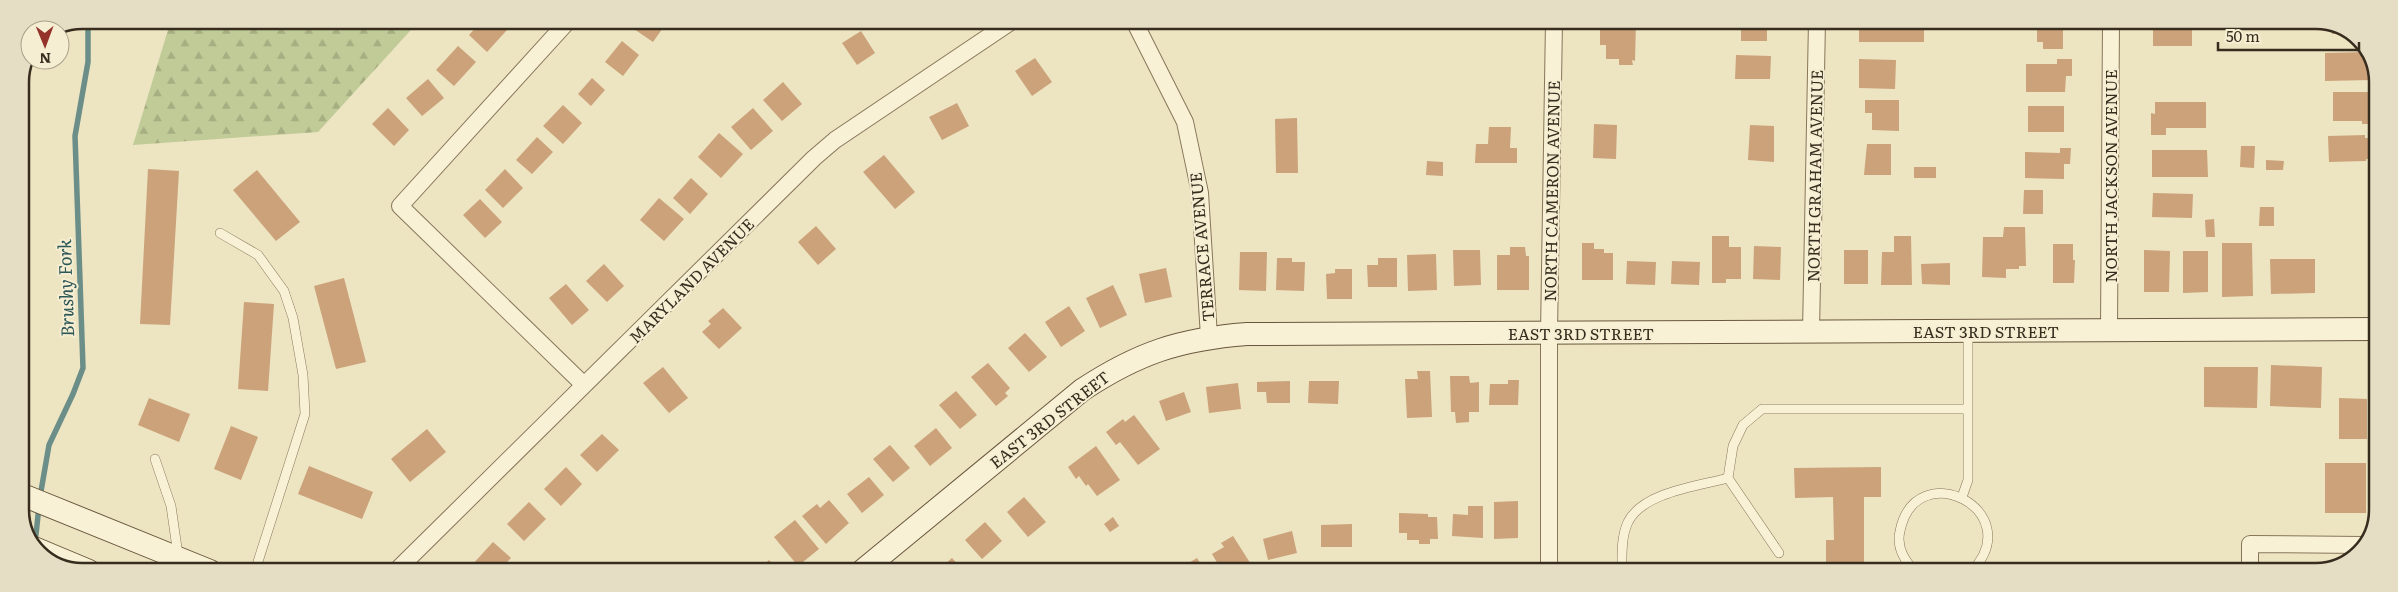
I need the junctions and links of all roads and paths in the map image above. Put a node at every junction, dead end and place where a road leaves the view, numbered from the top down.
1 (561, 29) edge
2 (999, 29) edge
3 (1138, 29) edge
4 (1554, 29) edge
5 (1817, 29) edge
6 (2111, 29) edge
7 (220, 233) dead end
8 (2369, 329) edge
9 (2109, 330) junction
10 (1968, 331) junction
11 (1811, 332) junction
12 (1549, 333) junction
13 (1209, 337) junction
14 (584, 386) junction
15 (1968, 409) junction
16 (155, 459) dead end
17 (1728, 478) junction
18 (1962, 497) junction
19 (29, 498) edge
20 (2356, 545) edge
21 (1779, 553) dead end
22 (178, 558) junction
23 (190, 563) edge
24 (258, 563) edge
25 (404, 563) edge
26 (872, 563) edge
27 (1549, 563) edge
28 (1622, 563) edge
29 (1908, 563) edge
30 (1980, 563) edge
31 (2250, 563) edge

1 - 14 street
2 - 14 street, MARYLAND AVENUE
3 - 13 street, TERRACE AVENUE
4 - 12 street, NORTH CAMERON AVENUE
5 - 11 street, NORTH GRAHAM AVENUE
6 - 9 street, NORTH JACKSON AVENUE
7 - 24 lane
8 - 9 street, EAST 3RD STREET
9 - 10 street, EAST 3RD STREET
10 - 11 street, EAST 3RD STREET
10 - 15 lane
11 - 12 street, EAST 3RD STREET
12 - 13 street, EAST 3RD STREET
12 - 27 street, NORTH CAMERON AVENUE
13 - 26 street, EAST 3RD STREET
14 - 25 street, MARYLAND AVENUE
15 - 17 lane
15 - 18 lane
16 - 22 lane
17 - 21 lane
17 - 28 lane
18 - 29 lane
18 - 30 lane
19 - 22 street
20 - 31 street
22 - 23 street

